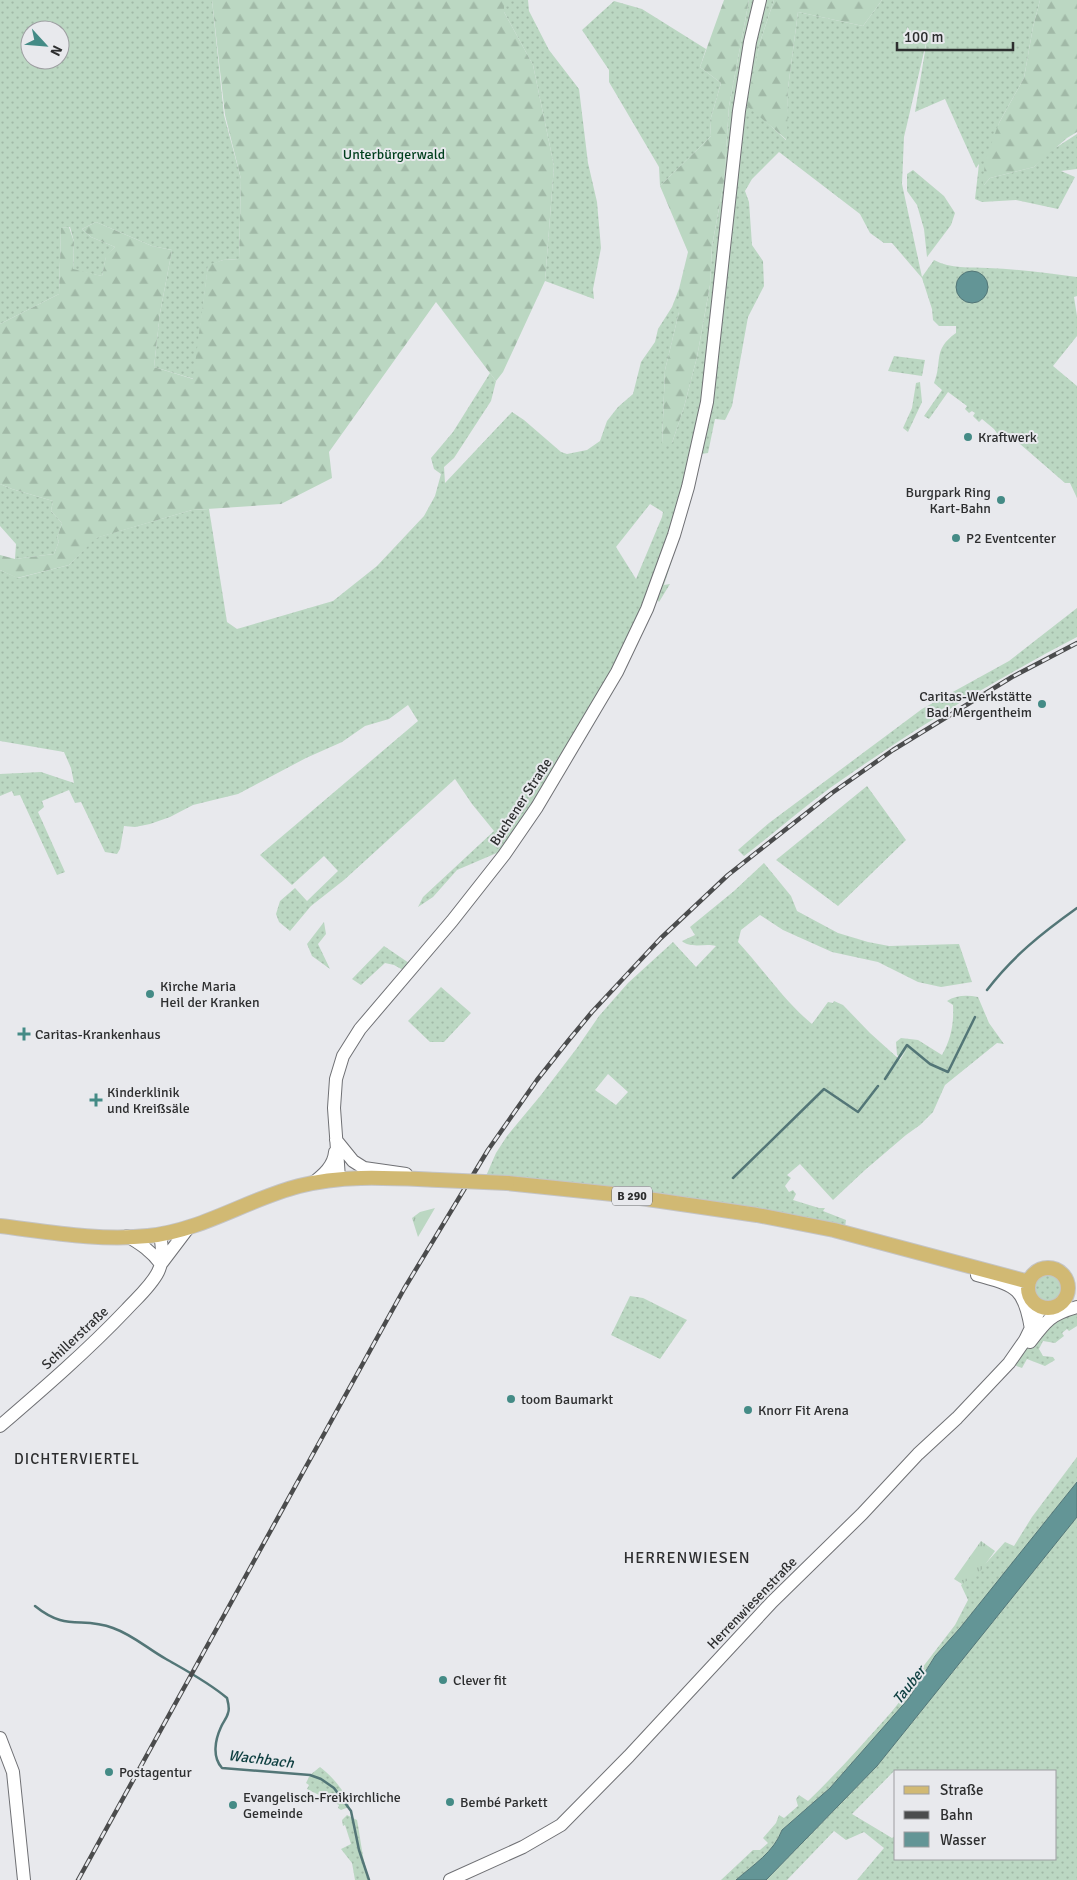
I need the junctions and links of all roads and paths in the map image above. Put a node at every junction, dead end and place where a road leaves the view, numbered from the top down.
1 (760, 0) edge
2 (336, 1141) junction
3 (339, 1178) junction
4 (434, 1180) junction
5 (300, 1186) junction
6 (0, 1226) edge
7 (189, 1227) junction
8 (160, 1234) junction
9 (126, 1236) junction
10 (953, 1263) junction
11 (161, 1264) junction
12 (1029, 1282) junction
13 (1072, 1293) edge
14 (1041, 1307) junction
15 (1077, 1307) edge
16 (1031, 1329) junction
17 (1009, 1363) junction
18 (0, 1426) edge
19 (0, 1738) edge
20 (24, 1880) edge
21 (450, 1880) edge

1 - 2 street, Buchener Straße
2 - 3 street, Buchener Straße
2 - 4 street
2 - 5 street
3 - 4 main road, B 290
3 - 5 main road, B 290
4 - 10 main road, B 290, bridge
5 - 7 main road, B 290
6 - 9 main road, B 290
7 - 8 main road, B 290
7 - 11 street, Schillerstraße
8 - 9 main road, B 290
8 - 11 street
9 - 11 street
10 - 12 main road, B 290
10 - 16 street
11 - 18 street, Schillerstraße
12 - 13 main road
12 - 14 main road
13 - 14 main road
14 - 16 street, Herrenwiesenstraße
15 - 17 street
16 - 17 street, Herrenwiesenstraße
17 - 21 street, Herrenwiesenstraße
19 - 20 street

